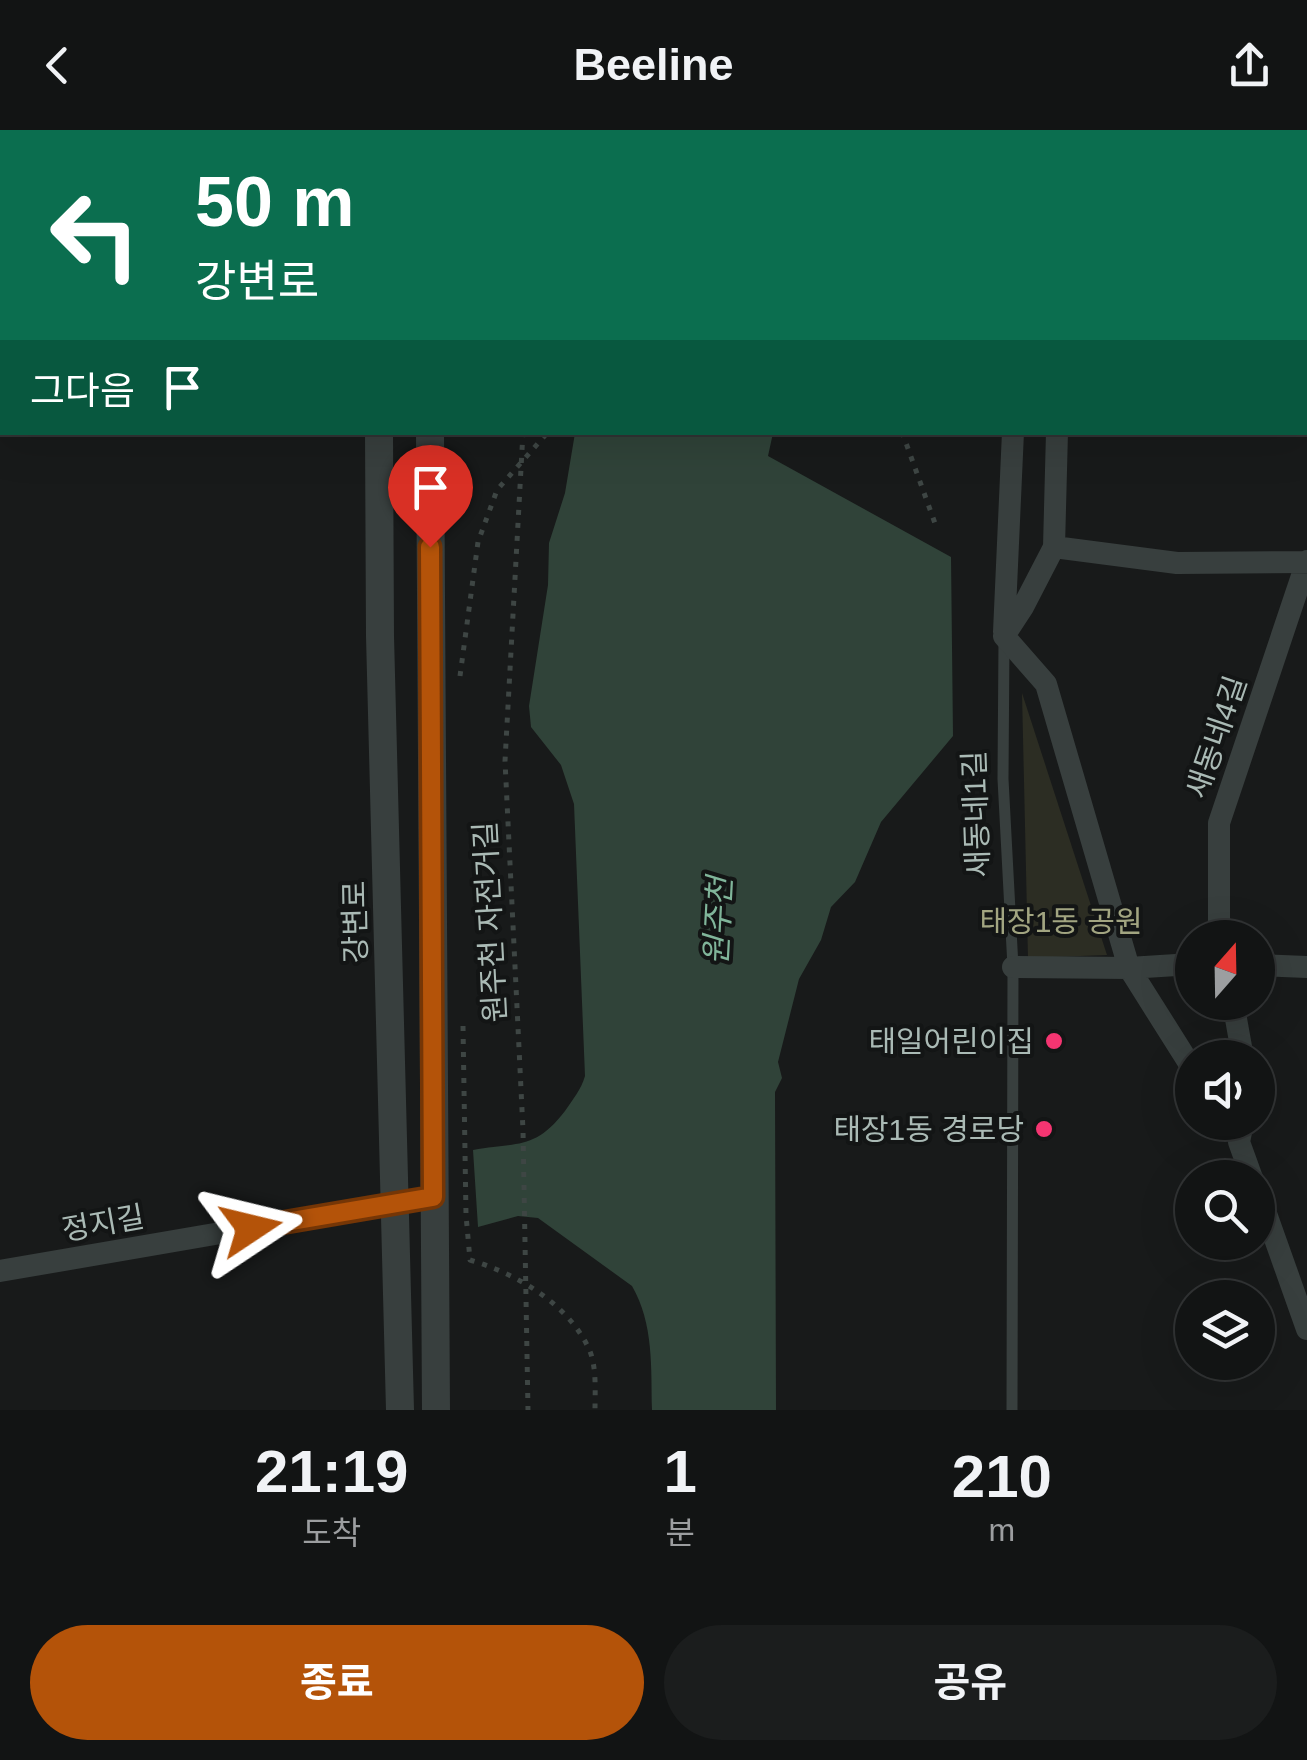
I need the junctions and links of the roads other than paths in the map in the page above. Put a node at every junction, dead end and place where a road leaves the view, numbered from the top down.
1 (379, 435) edge
2 (430, 435) edge
3 (1014, 435) edge
4 (1058, 435) edge
5 (1054, 547) junction
6 (1307, 562) edge
7 (1004, 636) junction
8 (1218, 920) edge
9 (1175, 965) edge
10 (1275, 965) edge
11 (1013, 967) junction
12 (1307, 967) edge
13 (1129, 968) junction
14 (1175, 1041) edge
15 (433, 1197) junction
16 (394, 1204) junction
17 (1275, 1239) edge
18 (0, 1271) edge
19 (1307, 1329) edge
20 (400, 1410) edge
21 (436, 1410) edge
22 (1012, 1410) edge

1 - 16 street, 강변로
2 - 15 street
3 - 7 street
4 - 5 street
5 - 6 street
5 - 7 street
6 - 8 street, 새동네4길
7 - 11 lane, 새동네1길
7 - 13 street
9 - 13 street
10 - 12 street
11 - 13 street
11 - 22 lane, 새동네1길
13 - 14 street
15 - 16 street
15 - 21 street
16 - 18 street, 정지길
16 - 20 street, 강변로
17 - 19 street

